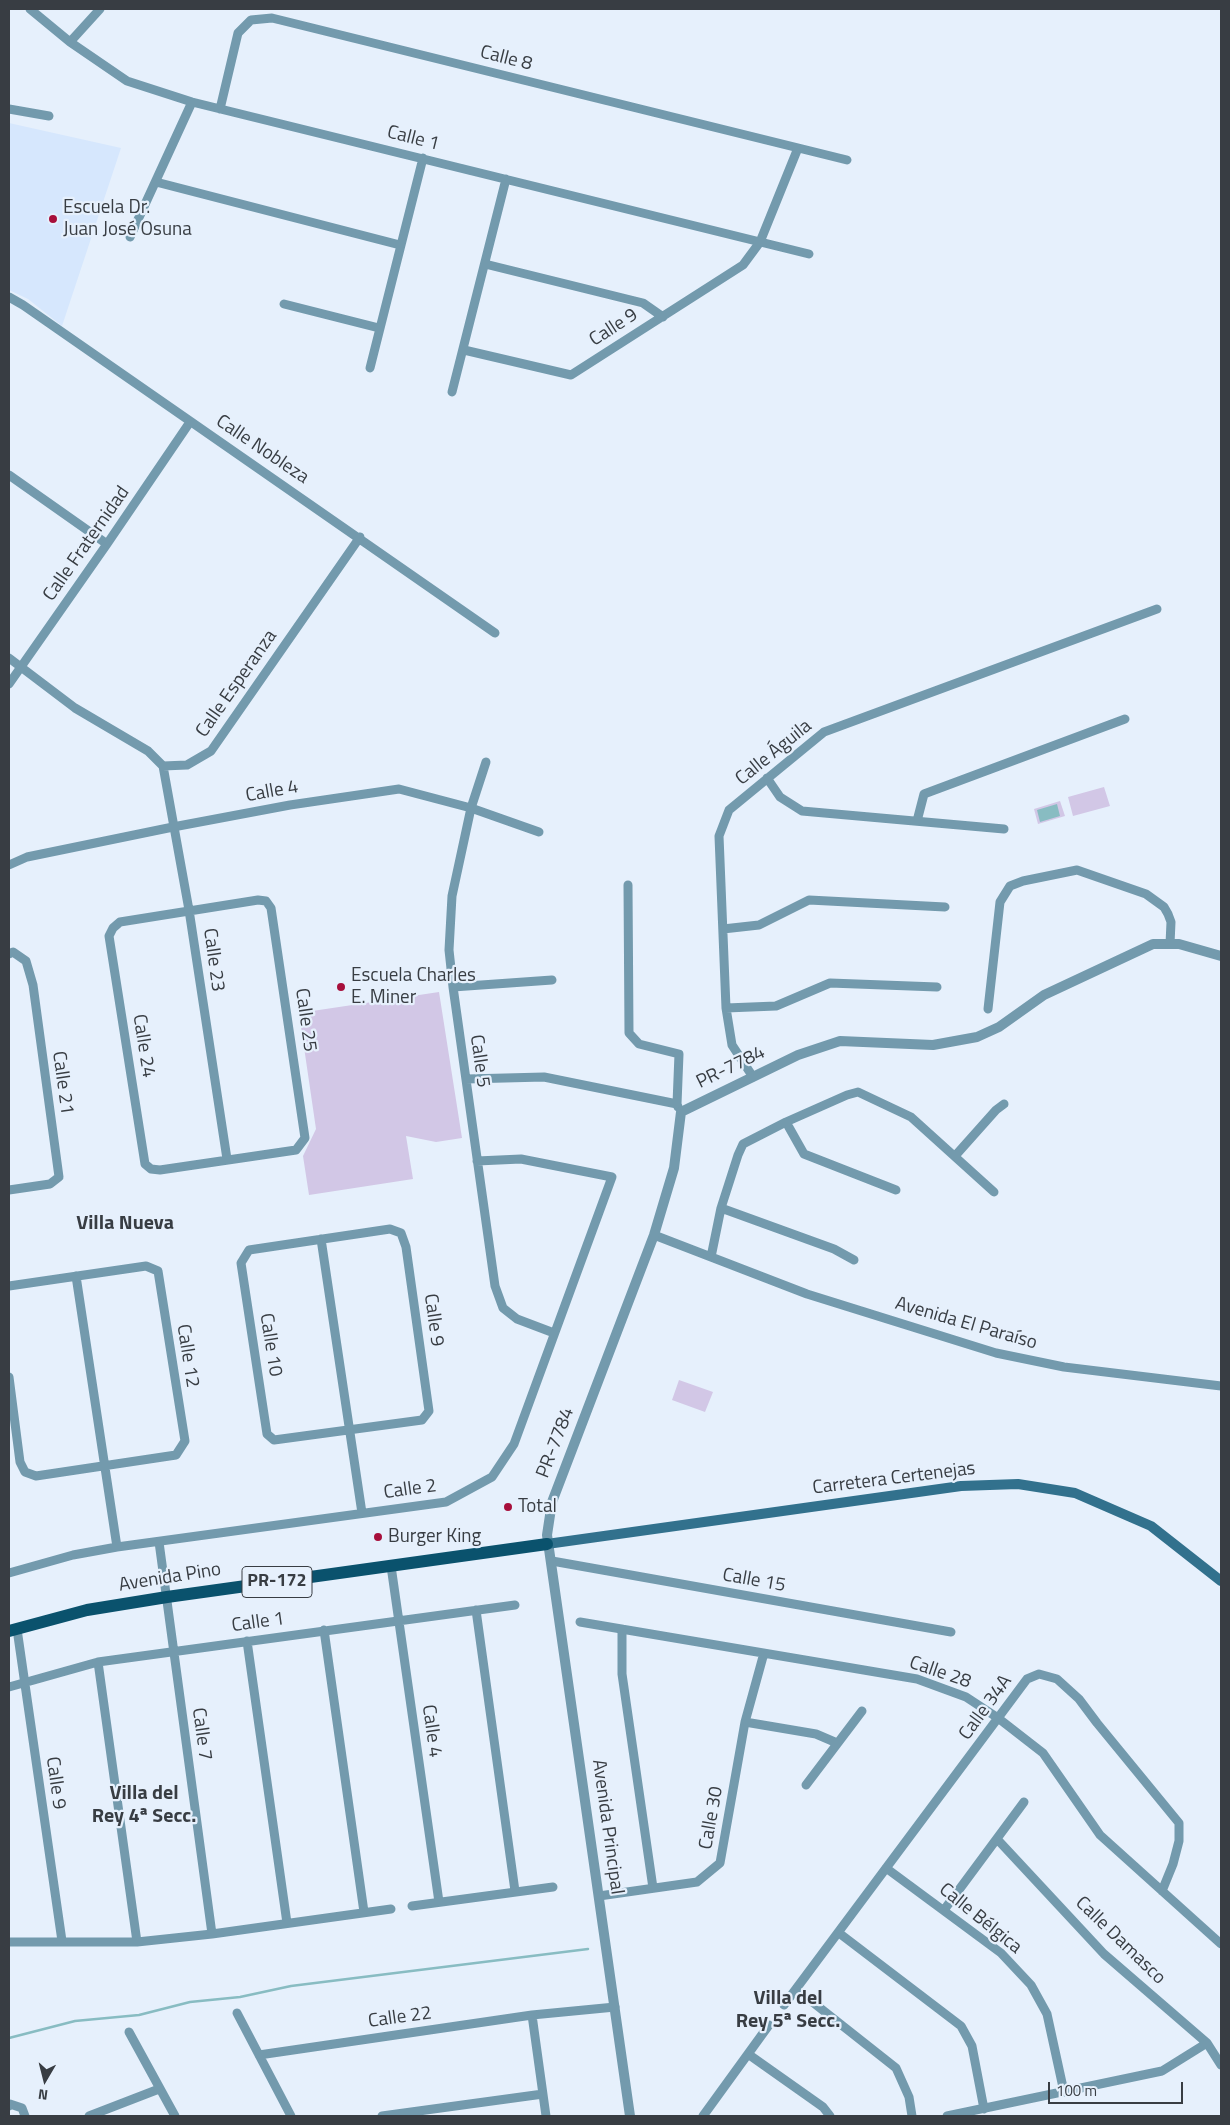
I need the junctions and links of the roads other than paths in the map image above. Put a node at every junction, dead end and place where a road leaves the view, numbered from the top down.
1 (30, 9) edge
2 (100, 9) edge
3 (70, 42) junction
4 (192, 102) junction
5 (9, 109) edge
6 (220, 109) junction
7 (49, 116) dead end
8 (798, 148) junction
9 (423, 158) junction
10 (846, 160) dead end
11 (506, 179) junction
12 (156, 182) junction
13 (130, 237) dead end
14 (760, 242) junction
15 (400, 245) junction
16 (809, 254) dead end
17 (485, 264) junction
18 (9, 297) edge
19 (284, 304) dead end
20 (663, 317) junction
21 (379, 328) junction
22 (464, 350) junction
23 (370, 368) dead end
24 (452, 392) dead end
25 (190, 422) junction
26 (9, 475) edge
27 (360, 537) junction
28 (107, 544) junction
29 (1158, 609) dead end
30 (495, 633) dead end
31 (9, 658) edge
32 (21, 667) junction
33 (9, 684) edge
34 (1125, 719) dead end
35 (486, 762) dead end
36 (163, 766) junction
37 (768, 778) junction
38 (471, 808) junction
39 (917, 821) junction
40 (173, 827) junction
41 (1004, 828) dead end
42 (539, 832) dead end
43 (9, 865) edge
44 (628, 886) dead end
45 (945, 906) dead end
46 (189, 910) junction
47 (723, 929) junction
48 (1170, 944) junction
49 (9, 954) edge
50 (1221, 956) edge
51 (552, 980) dead end
52 (453, 987) junction
53 (937, 987) dead end
54 (726, 1008) junction
55 (988, 1009) dead end
56 (753, 1077) junction
57 (466, 1079) junction
58 (1004, 1104) dead end
59 (679, 1108) junction
60 (786, 1122) junction
61 (955, 1156) junction
62 (227, 1159) junction
63 (477, 1161) junction
64 (9, 1190) edge
65 (896, 1190) dead end
66 (994, 1192) dead end
67 (721, 1208) junction
68 (654, 1235) junction
69 (321, 1239) junction
70 (711, 1257) junction
71 (854, 1260) dead end
72 (76, 1276) junction
73 (9, 1286) edge
74 (554, 1333) junction
75 (9, 1377) edge
76 (1221, 1386) edge
77 (350, 1431) junction
78 (104, 1465) junction
79 (362, 1513) junction
80 (159, 1542) junction
81 (547, 1544) junction
82 (117, 1547) junction
83 (552, 1561) junction
84 (392, 1566) junction
85 (9, 1573) edge
86 (1221, 1581) edge
87 (167, 1597) junction
88 (515, 1605) dead end
89 (476, 1610) junction
90 (399, 1620) junction
91 (580, 1622) dead end
92 (622, 1629) junction
93 (13, 1630) edge
94 (324, 1630) junction
95 (951, 1632) dead end
96 (247, 1641) junction
97 (173, 1651) junction
98 (764, 1653) junction
99 (98, 1662) junction
100 (24, 1683) junction
101 (9, 1687) edge
102 (862, 1712) dead end
103 (998, 1718) junction
104 (745, 1722) junction
105 (837, 1743) junction
106 (806, 1786) dead end
107 (1024, 1802) dead end
108 (997, 1839) junction
109 (886, 1868) junction
110 (553, 1887) dead end
111 (653, 1888) junction
112 (515, 1891) junction
113 (1162, 1891) junction
114 (599, 1896) junction
115 (439, 1902) junction
116 (412, 1906) dead end
117 (391, 1909) dead end
118 (944, 1910) junction
119 (364, 1912) junction
120 (287, 1923) junction
121 (839, 1933) junction
122 (212, 1934) junction
123 (9, 1942) edge
124 (62, 1942) junction
125 (137, 1942) junction
126 (1221, 1944) edge
127 (796, 1989) junction
128 (784, 2005) dead end
129 (615, 2007) junction
130 (237, 2013) dead end
131 (532, 2015) junction
132 (769, 2025) dead end
133 (129, 2032) dead end
134 (1207, 2043) junction
135 (748, 2054) junction
136 (259, 2055) junction
137 (1221, 2065) edge
138 (159, 2089) junction
139 (1064, 2092) junction
140 (543, 2094) junction
141 (9, 2106) edge
142 (984, 2109) junction
143 (25, 2116) edge
144 (89, 2116) edge
145 (174, 2116) edge
146 (291, 2116) edge
147 (382, 2116) edge
148 (546, 2116) edge
149 (630, 2116) edge
150 (703, 2116) edge
151 (830, 2116) edge
152 (912, 2116) edge
153 (947, 2116) edge

1 - 3 street, Calle 1
2 - 3 street
3 - 4 street, Calle 1
4 - 6 street, Calle 1
4 - 12 street
5 - 7 street
6 - 8 street, Calle 8
6 - 9 street, Calle 1
8 - 10 street, Calle 8
8 - 14 street, Calle 9
9 - 11 street, Calle 1
9 - 15 street
11 - 14 street, Calle 1
11 - 17 street
12 - 13 street
12 - 15 street
14 - 16 street, Calle 1
14 - 20 street, Calle 9
15 - 21 street
17 - 20 street
17 - 22 street
18 - 25 street, Calle Nobleza
19 - 21 street
20 - 22 street, Calle 9
21 - 23 street
22 - 24 street
25 - 27 street, Calle Nobleza
25 - 28 street, Calle Fraternidad
26 - 28 street
27 - 30 street, Calle Nobleza
27 - 36 street, Calle Esperanza
28 - 32 street, Calle Fraternidad
29 - 37 street, Calle Águila
31 - 32 street
32 - 33 street, Calle Fraternidad
32 - 36 street
34 - 39 street
35 - 38 street, Calle 5
36 - 40 street, Calle 23
37 - 39 street
37 - 47 street, Calle Águila
38 - 40 street, Calle 4
38 - 42 street, Calle 4
38 - 52 street, Calle 5
39 - 41 street
40 - 43 street, Calle 4
40 - 46 street, Calle 23
44 - 59 street
45 - 47 street
46 - 62 street, Calle 23
46 - 62 street, Calle 25
46 - 62 street, Calle 24
47 - 54 street, Calle Águila
48 - 50 street, PR-7784 / PR-7784
48 - 55 street
48 - 56 street, PR-7784 / PR-7784
49 - 64 street, Calle 21
51 - 52 street
52 - 57 street, Calle 5
53 - 54 street
54 - 56 street, Calle Águila
56 - 59 street, PR-7784 / PR-7784
57 - 59 street
57 - 63 street, Calle 5
58 - 61 street
59 - 68 street, PR-7784 / PR-7784
60 - 61 street
60 - 65 street
60 - 67 street
61 - 66 street
63 - 74 street, Calle 5
63 - 74 street, Calle 2
67 - 70 street
67 - 71 street
68 - 70 street, Avenida El Paraíso
68 - 81 street, PR-7784 / PR-7784
69 - 77 street
69 - 77 street, Calle 9
69 - 77 street, Calle 10
70 - 76 street, Avenida El Paraíso
72 - 73 street
72 - 78 street
72 - 78 street, Calle 12
74 - 79 street, Calle 2
75 - 78 street
77 - 79 street
78 - 82 street
79 - 80 street, Calle 2
80 - 82 street, Calle 2
80 - 87 street, Calle 7
81 - 83 street, Avenida Principal / PR-7784
81 - 84 main road, Avenida Pino / PR-172
81 - 86 main road, Carretera Certenejas / PR-172
82 - 85 street, Calle 2
83 - 95 street, Calle 15
83 - 114 street, Avenida Principal / PR-7784
84 - 87 main road, Avenida Pino / PR-172
84 - 90 street, Calle 4
87 - 93 main road, Avenida Pino / PR-172
87 - 97 street, Calle 7
88 - 89 street, Calle 1
89 - 90 street, Calle 1
89 - 112 street
90 - 94 street, Calle 1
90 - 115 street, Calle 4
91 - 92 street, Calle 28
92 - 98 street, Calle 28
92 - 111 street
93 - 100 street, Calle 9
94 - 96 street, Calle 1
94 - 119 street
96 - 97 street, Calle 1
96 - 120 street
97 - 99 street, Calle 1
97 - 122 street, Calle 7
98 - 103 street, Calle 28
98 - 104 street, Calle 30
99 - 100 street, Calle 1
99 - 125 street
100 - 101 street, Calle 1
100 - 124 street, Calle 9
102 - 105 street
103 - 109 street, Calle 34A
103 - 113 street, Calle 28
103 - 113 street, Calle 34A
104 - 105 street
104 - 111 street, Calle 30
105 - 106 street
107 - 108 street
108 - 118 street
108 - 134 street, Calle Damasco
109 - 118 street, Calle Bélgica
109 - 121 street, Calle 34A
110 - 112 street
111 - 114 street, Calle 30
112 - 115 street
113 - 126 street, Calle 28
114 - 129 street, Avenida Principal / PR-7784
115 - 116 street
117 - 119 street
118 - 139 street, Calle Bélgica
119 - 120 street
120 - 122 street
121 - 127 street, Calle 34A
121 - 142 street
122 - 125 street
123 - 124 street
124 - 125 street
127 - 128 street, Calle 34A
127 - 152 street
129 - 131 street, Calle 22
129 - 149 street, Avenida Principal / PR-7784
130 - 136 street
131 - 136 street, Calle 22
131 - 140 street
132 - 135 street
133 - 138 street
134 - 137 street, Calle Damasco
134 - 139 street
135 - 150 street
135 - 151 street
136 - 146 street
138 - 144 street
138 - 145 street
139 - 142 street
140 - 147 street
140 - 148 street
141 - 143 street
142 - 153 street

